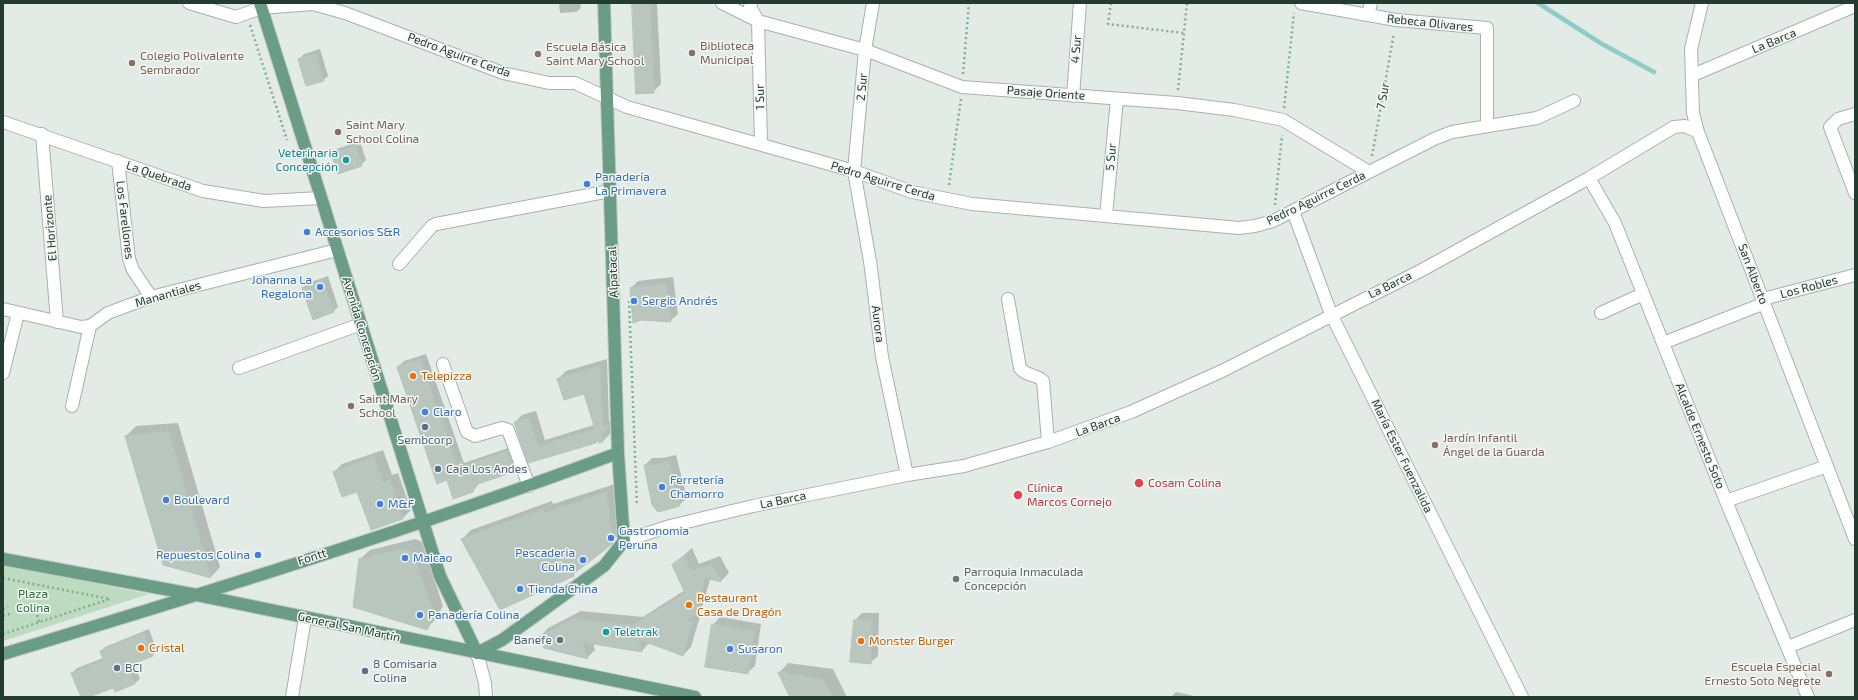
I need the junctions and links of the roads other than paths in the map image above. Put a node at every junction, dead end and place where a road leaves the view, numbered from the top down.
1 (189, 3) edge
2 (604, 3) edge
3 (722, 3) edge
4 (751, 3) edge
5 (873, 3) edge
6 (1080, 3) edge
7 (1301, 3) edge
8 (1371, 3) edge
9 (1702, 3) edge
10 (260, 5) edge
11 (1855, 6) edge
12 (1368, 15) junction
13 (758, 22) junction
14 (865, 50) junction
15 (1693, 75) junction
16 (1072, 96) junction
17 (607, 97) junction
18 (1117, 99) junction
19 (1574, 101) dead end
20 (1855, 114) edge
21 (3, 122) edge
22 (1487, 126) junction
23 (1698, 132) junction
24 (42, 134) junction
25 (761, 144) junction
26 (118, 161) junction
27 (854, 171) junction
28 (1369, 172) junction
29 (1589, 178) junction
30 (610, 191) junction
31 (1855, 193) edge
32 (321, 198) junction
33 (1293, 211) junction
34 (1106, 216) junction
35 (337, 250) junction
36 (399, 264) dead end
37 (1855, 275) edge
38 (1643, 294) junction
39 (151, 297) junction
40 (1008, 299) dead end
41 (1764, 301) junction
42 (3, 309) edge
43 (18, 313) junction
44 (1601, 313) dead end
45 (1331, 314) junction
46 (57, 322) junction
47 (361, 324) junction
48 (90, 326) junction
49 (1664, 343) junction
50 (443, 364) dead end
51 (239, 368) dead end
52 (3, 373) edge
53 (72, 406) dead end
54 (1048, 442) junction
55 (618, 453) junction
56 (1827, 466) junction
57 (907, 475) junction
58 (529, 486) junction
59 (1726, 501) junction
60 (422, 521) junction
61 (1855, 539) edge
62 (624, 541) junction
63 (3, 559) edge
64 (197, 595) junction
65 (305, 618) junction
66 (1855, 620) edge
67 (1788, 647) junction
68 (477, 653) junction
69 (3, 654) edge
70 (292, 697) edge
71 (486, 697) edge
72 (695, 697) edge
73 (1522, 697) edge
74 (1808, 697) edge

1 - 10 street, Pedro Aguirre Cerda
2 - 17 main road, Alpatacal
3 - 13 street, Pasaje Oriente
4 - 13 street, 1 Sur
5 - 14 street, 2 Sur
6 - 16 street, 4 Sur
7 - 12 street, Rebeca Olivares
8 - 12 street
9 - 15 street, San Alberto
10 - 17 street, Pedro Aguirre Cerda
10 - 32 main road, Avenida Concepción
11 - 15 street, La Barca
12 - 22 street, Rebeca Olivares
13 - 14 street, Pasaje Oriente
13 - 25 street, 1 Sur
14 - 16 street, Pasaje Oriente
14 - 27 street, 2 Sur
15 - 23 street, San Alberto
16 - 18 street, Pasaje Oriente
17 - 25 street, Pedro Aguirre Cerda
17 - 30 main road, Alpatacal
18 - 28 street, Pasaje Oriente
18 - 34 street, 5 Sur
19 - 22 street, Pedro Aguirre Cerda
20 - 31 street
21 - 24 street, La Quebrada
22 - 28 street, Pedro Aguirre Cerda
23 - 29 street, La Barca
23 - 41 street, San Alberto
24 - 26 street, La Quebrada
24 - 46 street, El Horizonte
25 - 27 street, Pedro Aguirre Cerda
26 - 32 street, La Quebrada
26 - 39 street, Los Farellones
27 - 34 street, Pedro Aguirre Cerda
27 - 57 street, Aurora
28 - 33 street, Pedro Aguirre Cerda
29 - 38 street, Alcalde Ernesto Soto
29 - 45 street, La Barca
30 - 36 street
30 - 55 main road, Alpatacal
32 - 35 main road, Avenida Concepción
33 - 34 street, Pedro Aguirre Cerda
33 - 45 street, María Ester Fuenzalida
35 - 39 street, Manantiales
35 - 47 main road, Avenida Concepción
37 - 41 street, Los Robles
38 - 44 street
38 - 49 street, Alcalde Ernesto Soto
39 - 48 street, Manantiales
40 - 54 street
41 - 49 street, Los Robles
41 - 56 street, San Alberto
42 - 43 street
43 - 46 street
43 - 52 street
45 - 54 street, La Barca
45 - 73 street, María Ester Fuenzalida
46 - 48 street
47 - 51 street
47 - 60 main road, Avenida Concepción
48 - 53 street
49 - 59 street, Alcalde Ernesto Soto
50 - 58 street
54 - 57 street, La Barca
55 - 58 main road, Fontt
55 - 62 main road, Alpatacal
56 - 59 street
56 - 61 street, San Alberto
57 - 62 street, La Barca
58 - 60 main road, Fontt
59 - 67 street, Alcalde Ernesto Soto
60 - 64 main road, Fontt
60 - 68 main road, Avenida Concepción
62 - 68 main road
63 - 64 main road, General San Martín
64 - 65 main road, General San Martín
64 - 69 main road, Fontt
65 - 68 main road, General San Martín
65 - 70 street
66 - 67 street
67 - 74 street, Alcalde Ernesto Soto
68 - 71 street, Avenida Concepción
68 - 72 main road, General San Martín

